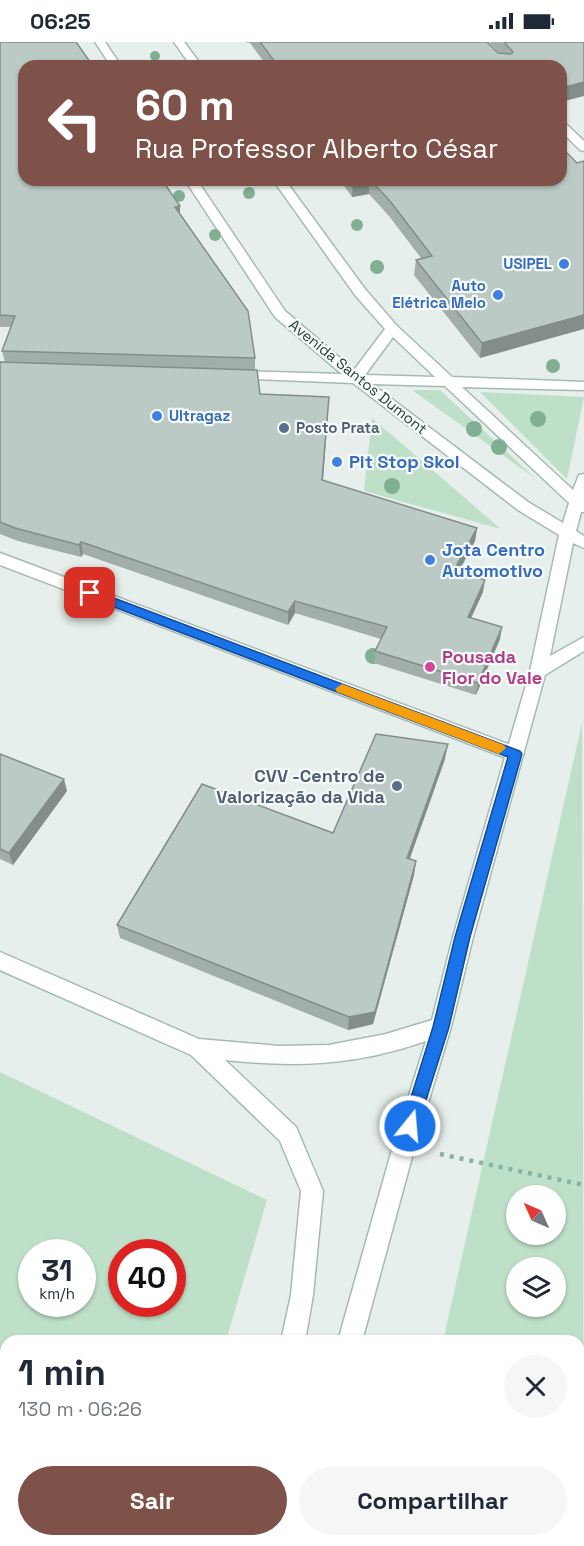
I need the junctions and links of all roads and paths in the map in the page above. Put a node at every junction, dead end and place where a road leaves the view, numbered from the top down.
1 (100, 42) edge
2 (179, 42) edge
3 (112, 60) edge
4 (192, 60) edge
5 (567, 131) edge
6 (584, 148) edge
7 (195, 186) edge
8 (283, 186) edge
9 (392, 329) junction
10 (223, 374) edge
11 (356, 378) junction
12 (449, 383) junction
13 (584, 386) edge
14 (584, 479) edge
15 (580, 505) edge
16 (567, 534) junction
17 (584, 543) edge
18 (0, 559) edge
19 (584, 643) edge
20 (538, 671) junction
21 (515, 754) junction
22 (0, 961) edge
23 (441, 1027) junction
24 (198, 1048) junction
25 (404, 1146) junction
26 (584, 1185) edge
27 (294, 1335) edge
28 (352, 1335) edge

1 - 3 street
2 - 4 street
5 - 6 street
7 - 11 street, Avenida Santos Dumont
8 - 9 street
9 - 11 street
9 - 12 street
10 - 11 street
11 - 12 street
11 - 16 street, Avenida Santos Dumont
12 - 13 street
12 - 15 street
14 - 15 street
15 - 16 street
16 - 17 street, Avenida Santos Dumont
16 - 20 street
18 - 21 street
19 - 20 street
20 - 21 street
21 - 23 street
22 - 24 street
23 - 24 street
23 - 25 street
24 - 27 street
25 - 26 path
25 - 28 street

